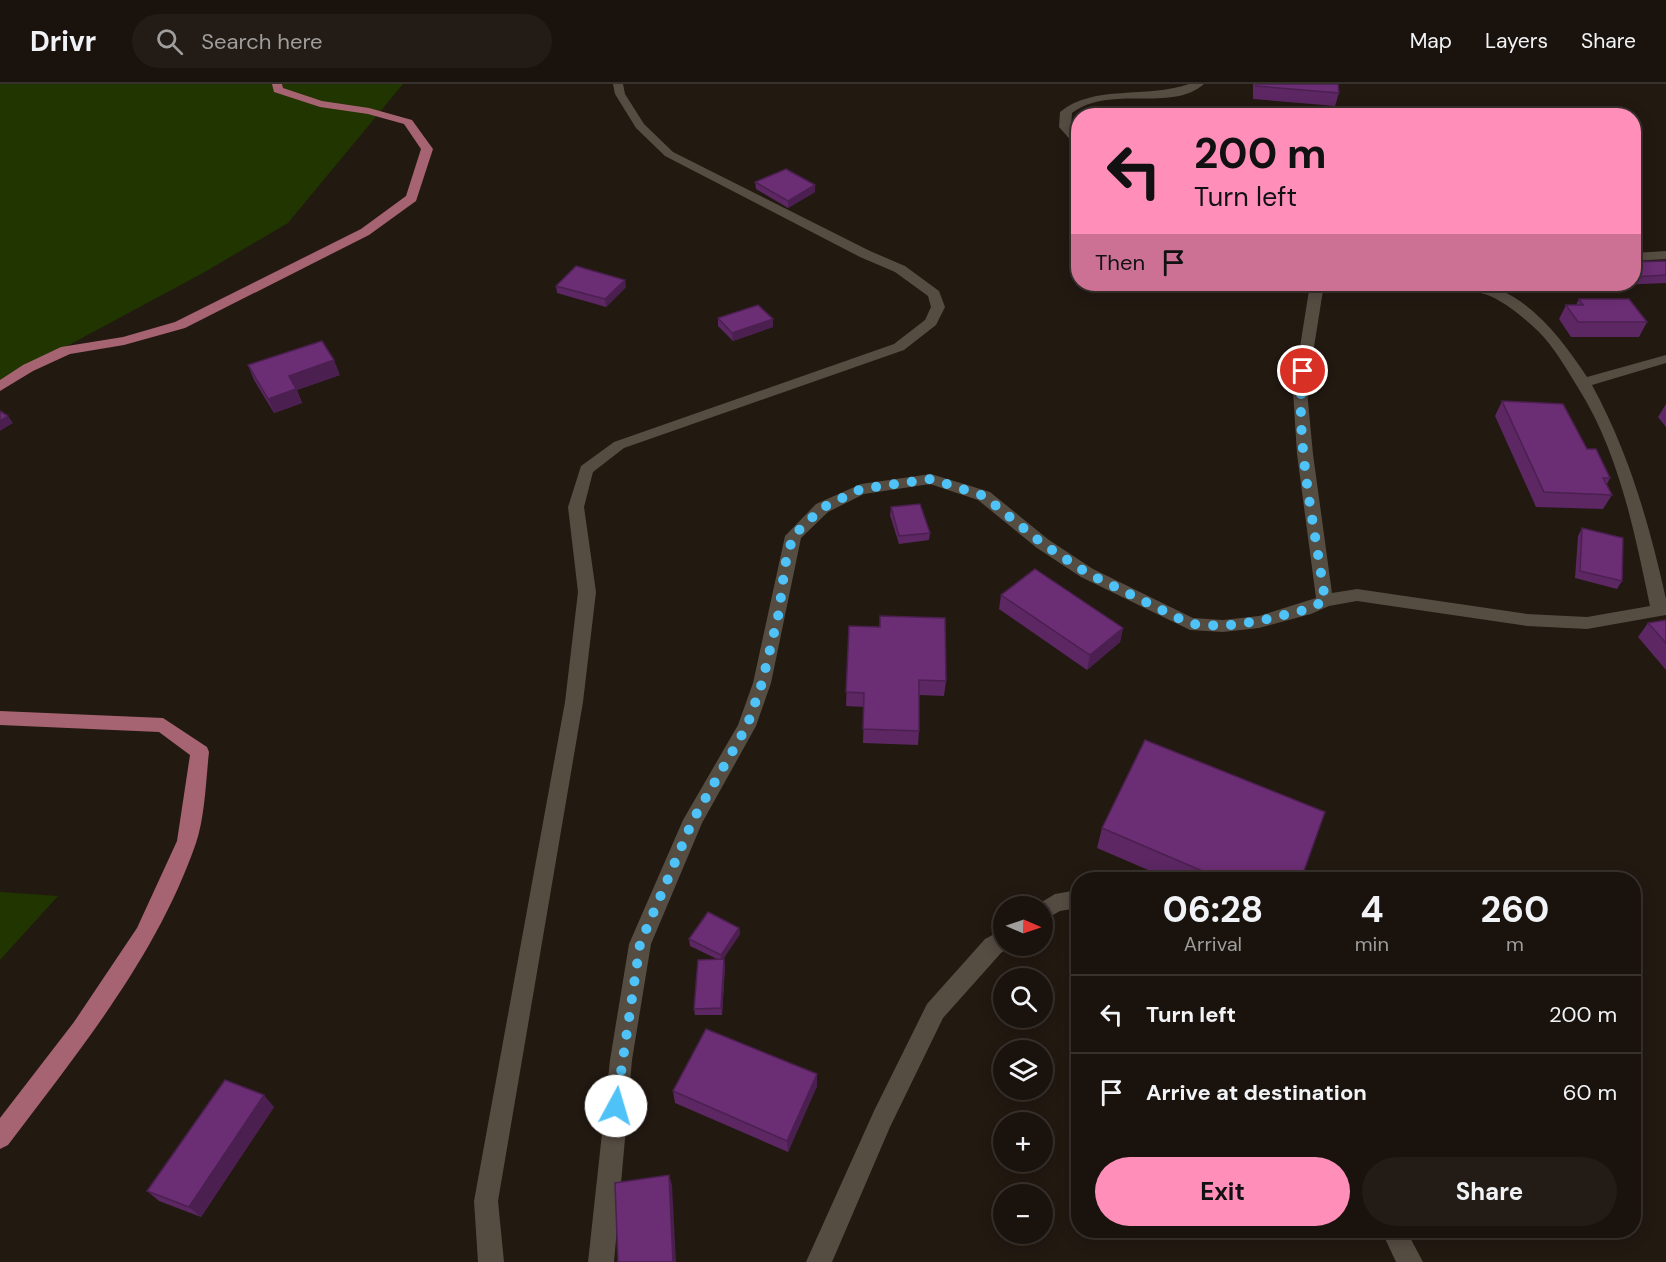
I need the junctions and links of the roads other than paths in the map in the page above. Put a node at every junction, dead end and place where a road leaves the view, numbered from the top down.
1 (277, 84) edge
2 (618, 84) edge
3 (1199, 84) edge
4 (1071, 134) edge
5 (1666, 255) edge
6 (1641, 257) edge
7 (1316, 291) edge
8 (1490, 291) edge
9 (1666, 359) edge
10 (1582, 383) junction
11 (0, 387) edge
12 (1325, 601) junction
13 (1663, 610) edge
14 (0, 718) edge
15 (1071, 900) edge
16 (1053, 904) edge
17 (993, 946) edge
18 (0, 1137) edge
19 (1397, 1238) edge
20 (491, 1262) edge
21 (602, 1262) edge
22 (819, 1262) edge
23 (1410, 1262) edge

1 - 11 main road
2 - 20 street
3 - 4 street
5 - 6 street
7 - 12 street
8 - 10 street
9 - 10 street
10 - 13 street
12 - 13 street
12 - 21 street
14 - 18 main road
15 - 16 street
17 - 22 street
19 - 23 street

